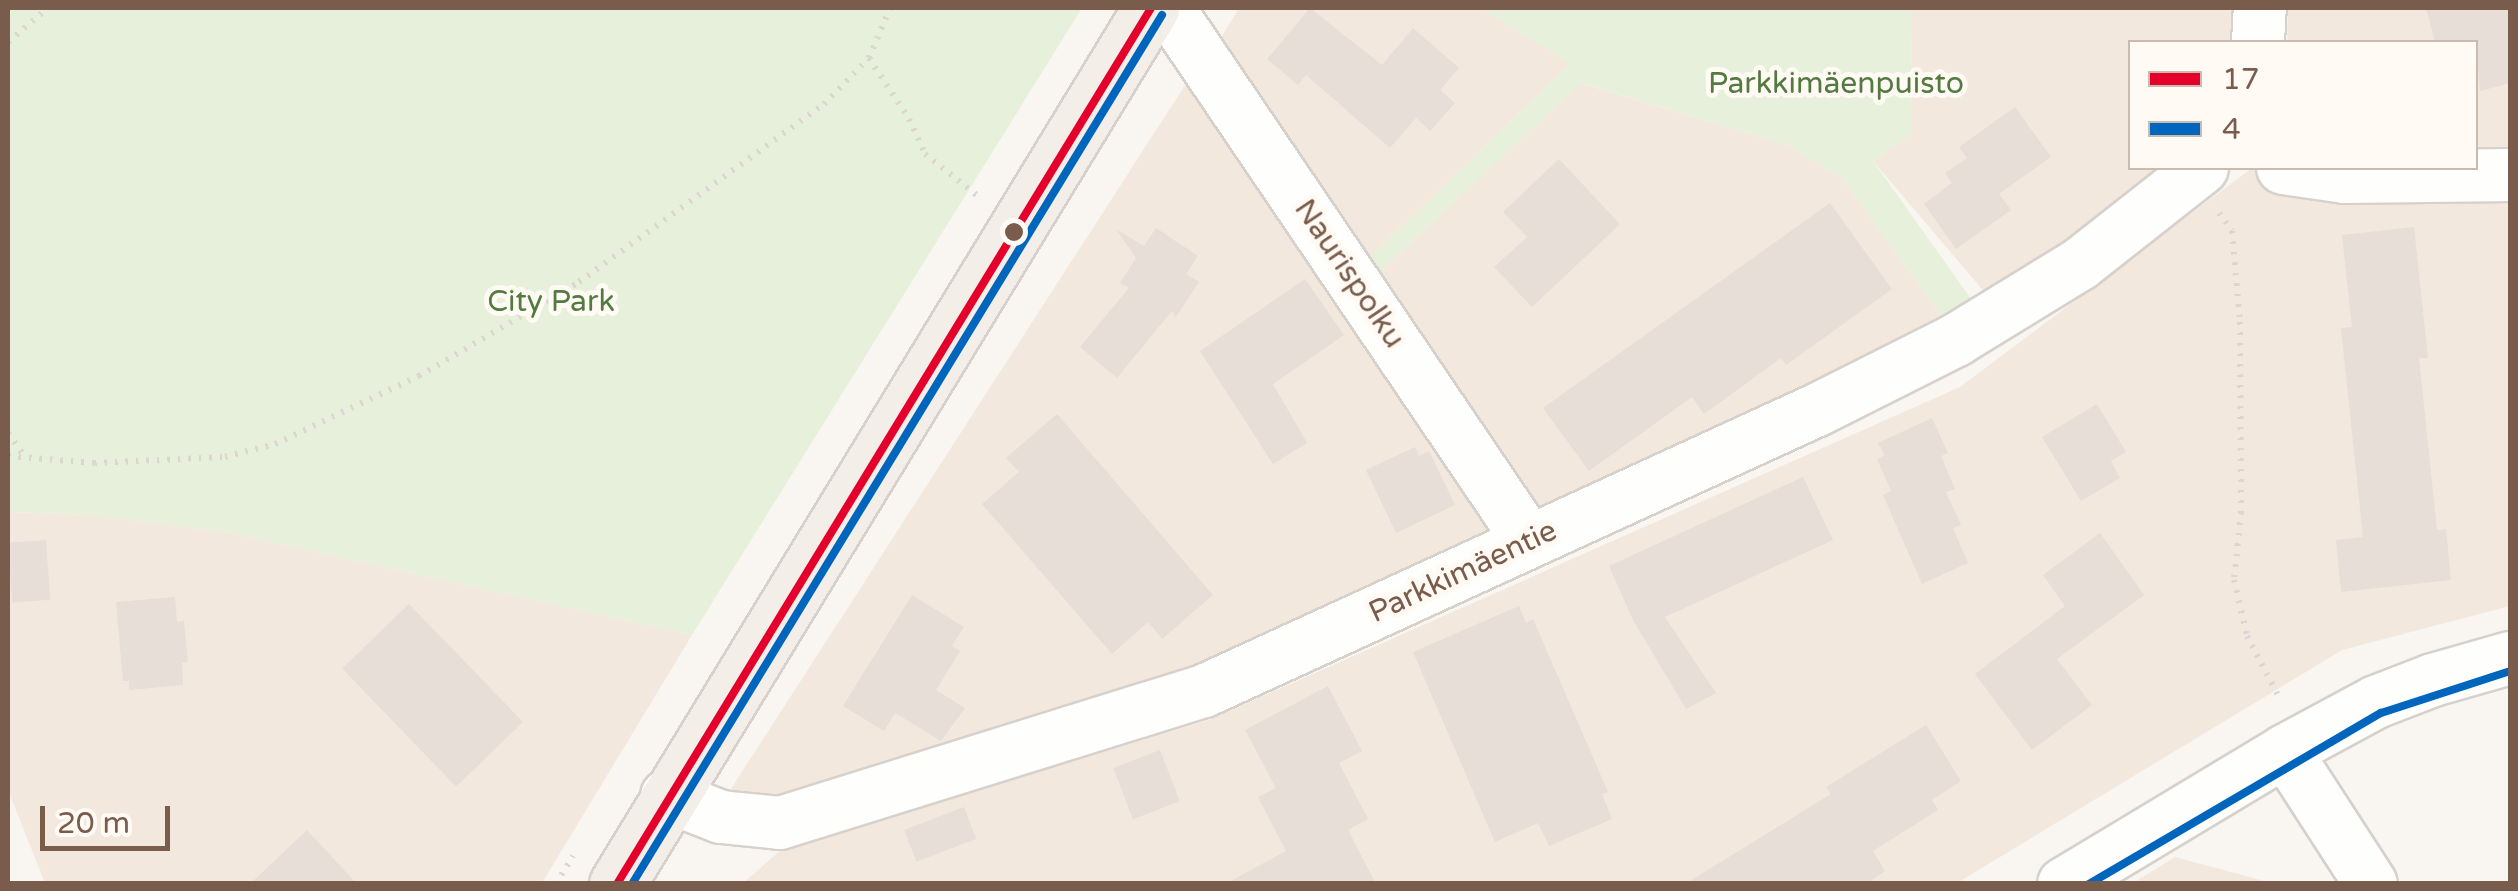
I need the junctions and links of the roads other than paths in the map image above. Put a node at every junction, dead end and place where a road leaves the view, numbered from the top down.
1 (1151, 8) edge
2 (1168, 8) edge
3 (2260, 8) edge
4 (2258, 40) edge
5 (2296, 170) edge
6 (2198, 173) edge
7 (2510, 175) edge
8 (1529, 541) junction
9 (2510, 658) edge
10 (2285, 730) junction
11 (667, 796) junction
12 (617, 884) edge
13 (2064, 884) edge
14 (2370, 884) edge

1 - 11 main road
2 - 8 street, Naurispolku
3 - 4 street
5 - 7 street
6 - 8 street, Parkkimäentie
8 - 11 street, Parkkimäentie
9 - 10 street
10 - 13 street
10 - 14 street
11 - 12 main road

